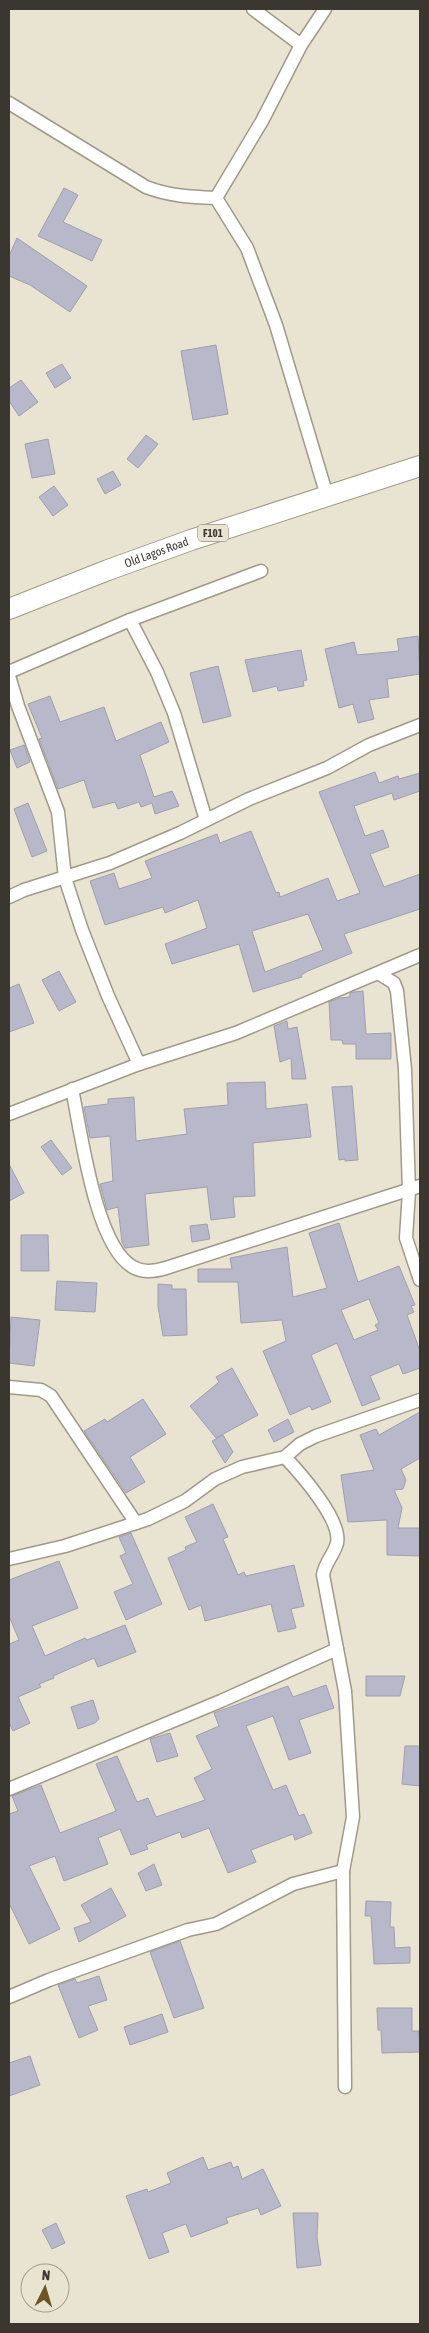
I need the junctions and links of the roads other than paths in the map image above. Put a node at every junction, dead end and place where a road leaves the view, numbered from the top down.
1 (253, 9) edge
2 (325, 9) edge
3 (301, 45) junction
4 (9, 103) edge
5 (216, 198) junction
6 (420, 466) edge
7 (327, 496) junction
8 (261, 571) dead end
9 (9, 608) edge
10 (130, 620) junction
11 (9, 672) edge
12 (9, 676) edge
13 (420, 725) edge
14 (206, 820) junction
15 (65, 878) junction
16 (9, 897) edge
17 (420, 955) edge
18 (378, 973) junction
19 (139, 1064) junction
20 (72, 1089) junction
21 (9, 1114) edge
22 (415, 1188) edge
23 (420, 1280) edge
24 (9, 1387) edge
25 (420, 1400) edge
26 (285, 1457) junction
27 (136, 1523) junction
28 (9, 1559) edge
29 (336, 1649) junction
30 (9, 1789) edge
31 (343, 1871) junction
32 (9, 1998) edge
33 (345, 2087) dead end

1 - 3 street
2 - 3 street
3 - 5 street
4 - 5 street
5 - 7 street
6 - 7 main road, Old Lagos Road / F101
7 - 9 main road, Old Lagos Road / F101
8 - 10 street
10 - 11 street
10 - 14 street
12 - 15 street
13 - 14 street
14 - 15 street
15 - 16 street
15 - 19 street
17 - 18 street
18 - 19 street
18 - 22 street
19 - 20 street
20 - 21 street
20 - 22 street
22 - 23 street
24 - 27 street
25 - 26 street
26 - 27 street
26 - 29 street
27 - 28 street
29 - 30 street
29 - 31 street
31 - 32 street
31 - 33 street

